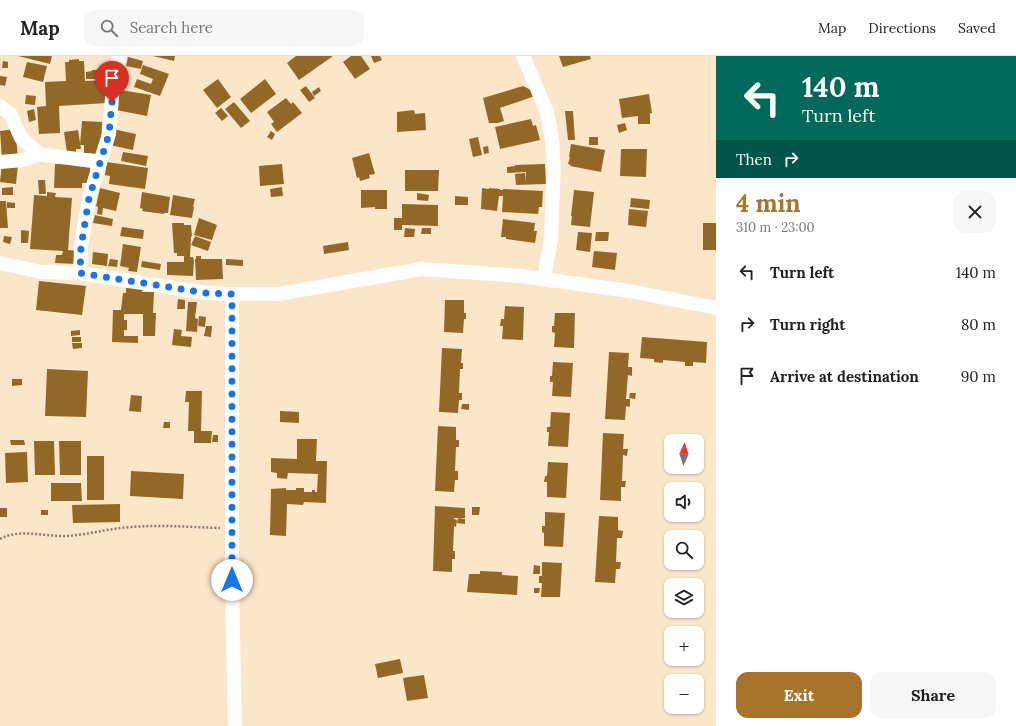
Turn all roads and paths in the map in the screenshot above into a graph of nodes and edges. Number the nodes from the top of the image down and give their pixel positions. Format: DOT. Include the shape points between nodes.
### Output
graph roads {
  1 [pos="119,56"];
  2 [pos="523,56"];
  3 [pos="0,106"];
  4 [pos="39,154"];
  5 [pos="0,162"];
  6 [pos="100,162"];
  7 [pos="0,263"];
  8 [pos="80,273"];
  9 [pos="544,279"];
  10 [pos="232,294"];
  11 [pos="716,308"];
  12 [pos="232,528"];
  13 [pos="0,539"];
  14 [pos="235,726"];
  1 -- 6 [label="street" via="113,86 109,134"];
  2 -- 9 [label="street" via="547,112 552,141 554,168 551,238"];
  3 -- 4 [label="street" via="11,115 21,138"];
  4 -- 5 [label="street" via="23,160"];
  4 -- 6 [label="street"];
  6 -- 8 [label="street" via="89,198 81,247"];
  7 -- 8 [label="street" via="41,272"];
  8 -- 10 [label="street" via="206,293"];
  9 -- 10 [label="street" via="422,269 278,294"];
  9 -- 11 [label="street" via="629,291"];
  10 -- 12 [label="street"];
  12 -- 13 [label="path" via="159,526 121,528 65,536 7,536"];
  12 -- 14 [label="street"];
}
